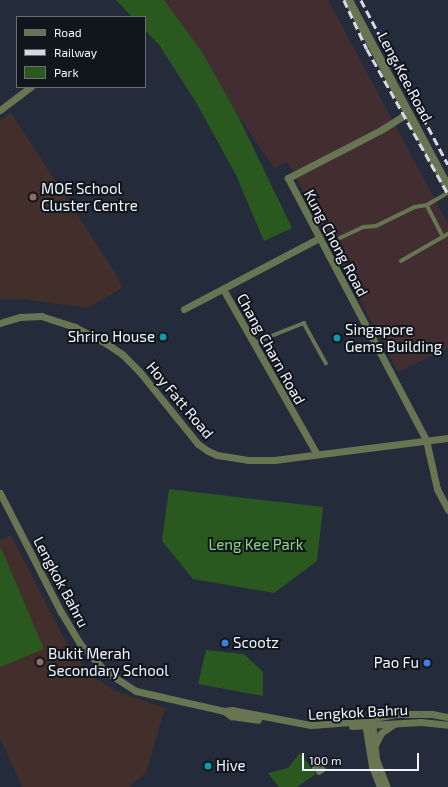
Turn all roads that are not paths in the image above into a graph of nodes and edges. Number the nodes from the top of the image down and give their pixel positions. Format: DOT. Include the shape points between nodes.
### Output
graph roads {
  1 [pos="348,0"];
  2 [pos="30,88"];
  3 [pos="0,110"];
  4 [pos="408,113"];
  5 [pos="448,188"];
  6 [pos="448,193"];
  7 [pos="427,205"];
  8 [pos="448,234"];
  9 [pos="444,237"];
  10 [pos="319,238"];
  11 [pos="340,238"];
  12 [pos="401,261"];
  13 [pos="223,289"];
  14 [pos="184,309"];
  15 [pos="0,323"];
  16 [pos="253,344"];
  17 [pos="326,364"];
  18 [pos="448,438"];
  19 [pos="426,440"];
  20 [pos="316,454"];
  21 [pos="0,493"];
  22 [pos="448,510"];
  23 [pos="448,717"];
  24 [pos="397,722"];
  25 [pos="368,723"];
  26 [pos="448,725"];
  27 [pos="375,747"];
  28 [pos="380,787"];
  29 [pos="387,787"];
  1 -- 4 [label="street, Leng Kee Road"];
  2 -- 3 [label="street"];
  4 -- 5 [label="street, Leng Kee Road"];
  4 -- 10 [label="street, Kung Chong Road" via="381,130 288,178"];
  6 -- 7 [label="lane"];
  7 -- 9 [label="lane"];
  7 -- 11 [label="lane" via="415,207 376,226 364,227"];
  8 -- 9 [label="lane"];
  9 -- 12 [label="lane"];
  10 -- 13 [label="street, Chang Charn Road"];
  10 -- 19 [label="street, Kung Chong Road"];
  13 -- 14 [label="street"];
  13 -- 16 [label="street, Chang Charn Road"];
  15 -- 20 [label="street, Hoy Fatt Road" via="20,317 41,316 75,327 107,344 129,361 187,433 208,452 248,460 274,460"];
  16 -- 17 [label="lane" via="304,323"];
  16 -- 20 [label="street, Chang Charn Road"];
  18 -- 19 [label="street, Hoy Fatt Road"];
  19 -- 20 [label="street, Hoy Fatt Road"];
  19 -- 22 [label="street" via="437,489"];
  21 -- 25 [label="street, Lengkok Bahru" via="80,644 105,670 136,691 224,711 231,716 311,729"];
  23 -- 25 [label="street, Lengkok Bahru" via="432,714 396,714"];
  24 -- 25 [label="street, Lengkok Bahru"];
  24 -- 26 [label="street, Lengkok Bahru"];
  24 -- 27 [label="street" via="381,733"];
  25 -- 27 [label="street"];
  25 -- 28 [label="street" via="372,766"];
  27 -- 29 [label="street" via="376,759"];
}
